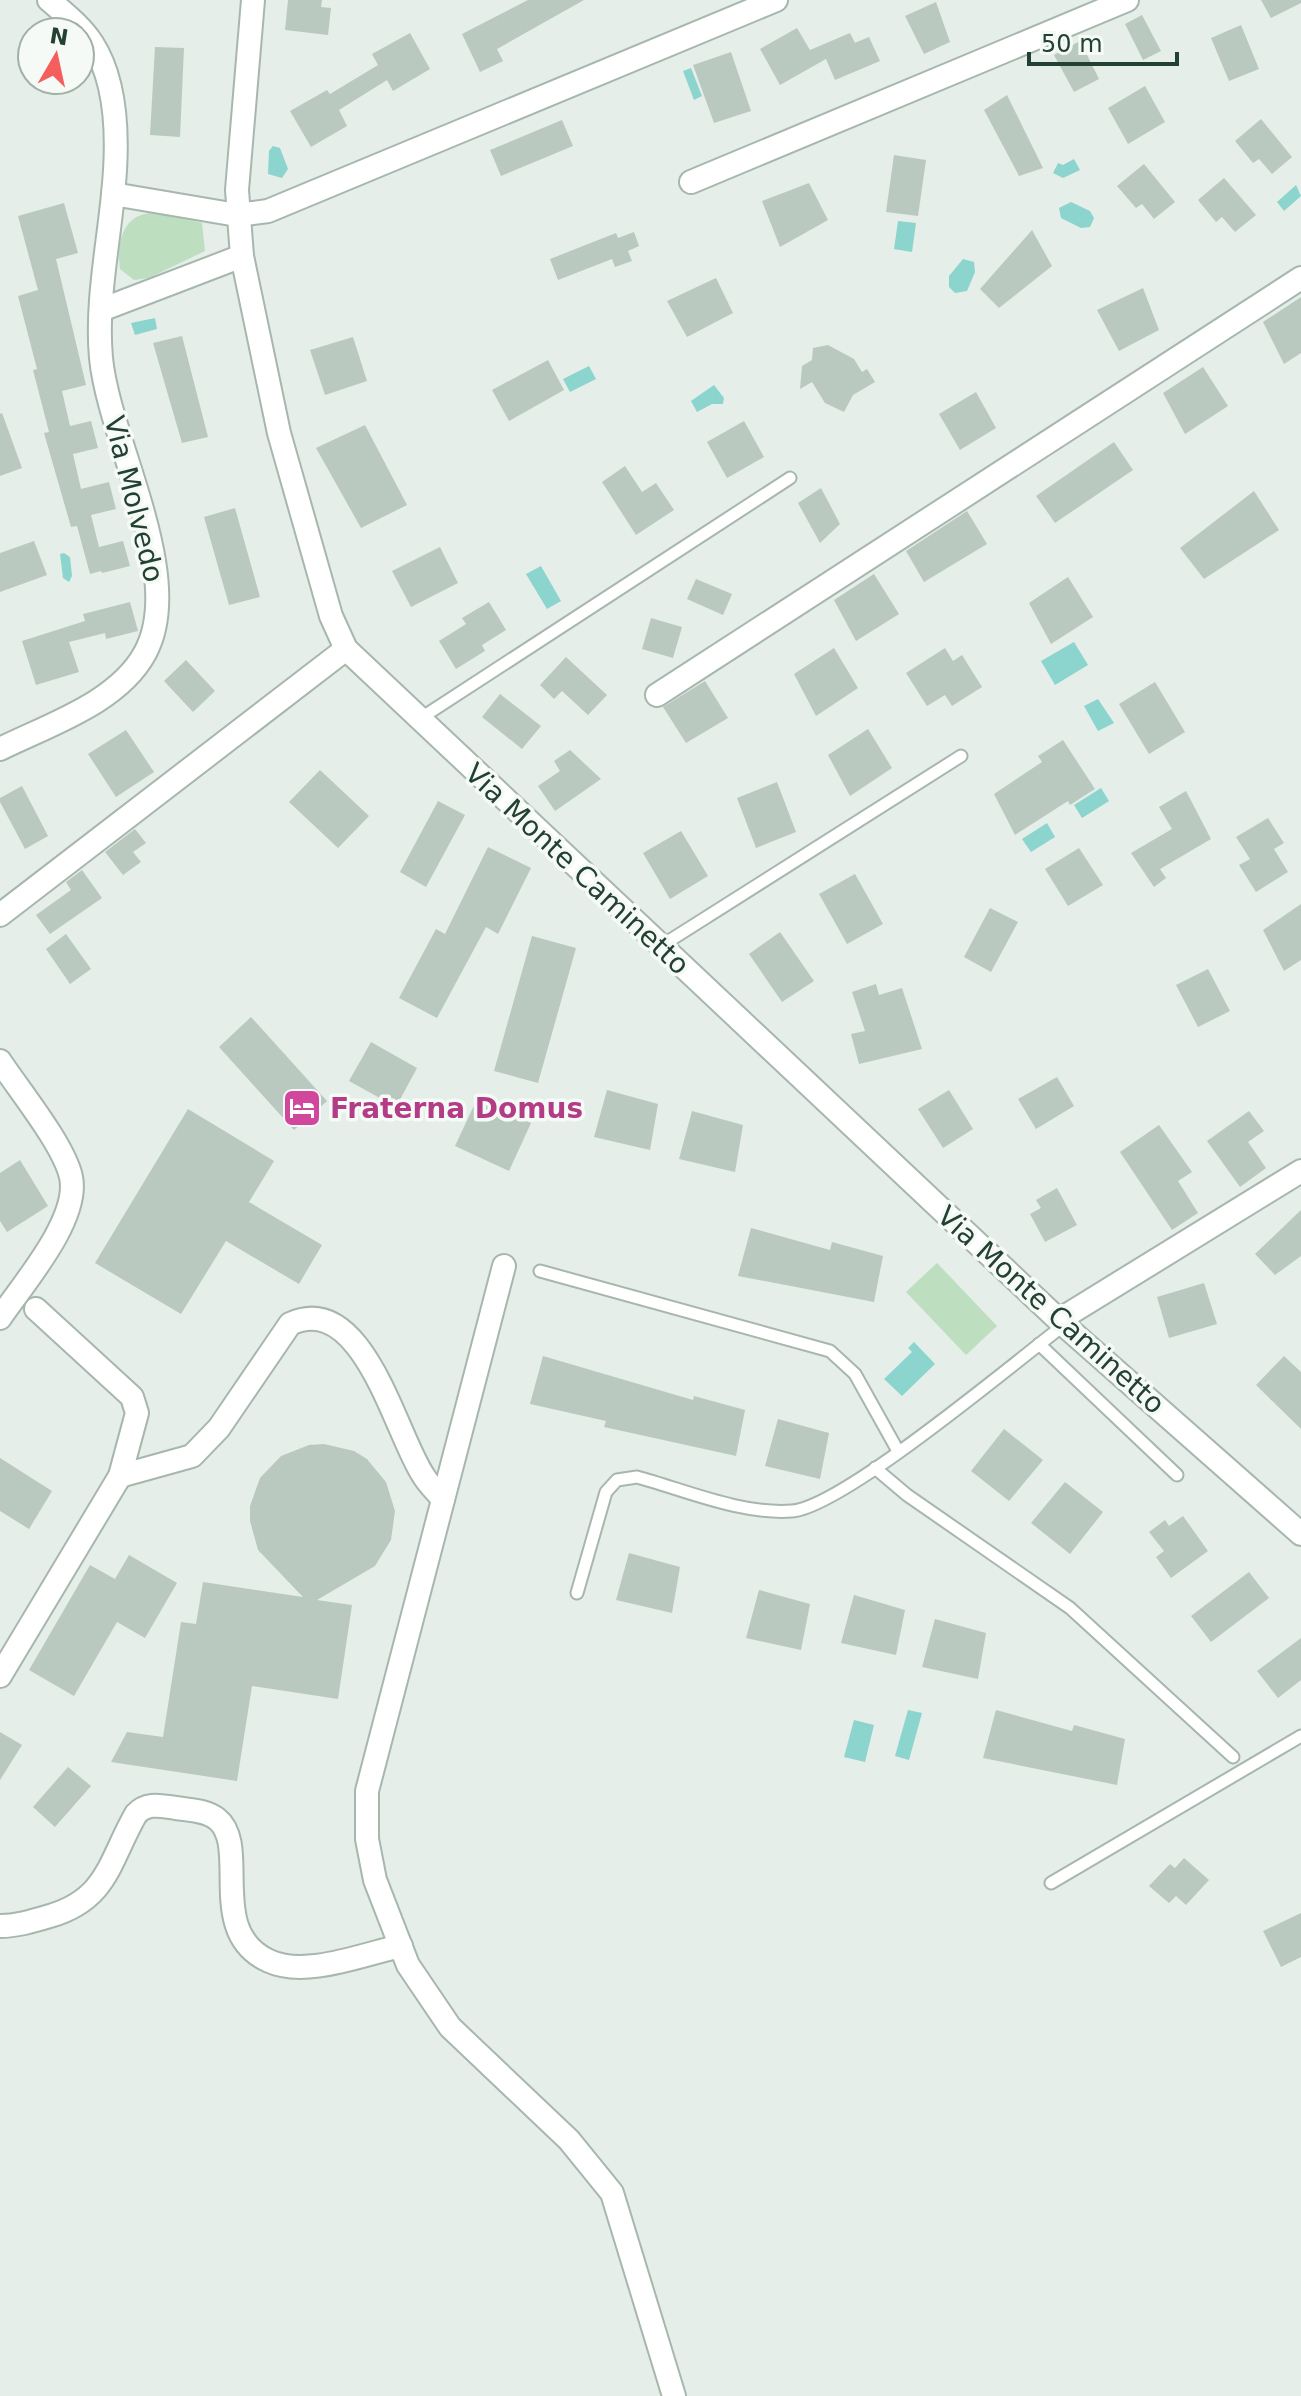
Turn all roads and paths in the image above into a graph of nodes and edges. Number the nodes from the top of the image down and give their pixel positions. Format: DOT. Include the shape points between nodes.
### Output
graph roads {
  1 [pos="49,0"];
  2 [pos="253,0"];
  3 [pos="776,0"];
  4 [pos="1127,0"];
  5 [pos="691,182"];
  6 [pos="113,194"];
  7 [pos="237,215"];
  8 [pos="242,256"];
  9 [pos="1301,278"];
  10 [pos="101,310"];
  11 [pos="790,478"];
  12 [pos="346,649"];
  13 [pos="657,695"];
  14 [pos="417,720"];
  15 [pos="0,749"];
  16 [pos="961,756"];
  17 [pos="0,915"];
  18 [pos="660,947"];
  19 [pos="0,1061"];
  20 [pos="1301,1171"];
  21 [pos="504,1266"];
  22 [pos="540,1271"];
  23 [pos="36,1309"];
  24 [pos="0,1318"];
  25 [pos="1061,1323"];
  26 [pos="1039,1344"];
  27 [pos="898,1451"];
  28 [pos="875,1468"];
  29 [pos="1177,1475"];
  30 [pos="120,1476"];
  31 [pos="443,1499"];
  32 [pos="1301,1534"];
  33 [pos="577,1593"];
  34 [pos="0,1676"];
  35 [pos="1301,1736"];
  36 [pos="1233,1757"];
  37 [pos="1051,1883"];
  38 [pos="0,1926"];
  39 [pos="401,1946"];
  40 [pos="674,2396"];
  1 -- 6 [label="street, Via Molvedo" via="87,36 107,76 115,146"];
  2 -- 7 [label="street, Via Monte Caminetto"];
  3 -- 7 [label="street" via="268,211"];
  4 -- 5 [label="street"];
  6 -- 7 [label="street"];
  6 -- 10 [label="street, Via Molvedo"];
  7 -- 8 [label="street, Via Monte Caminetto"];
  8 -- 10 [label="street"];
  8 -- 12 [label="street, Via Monte Caminetto" via="279,433 331,616"];
  9 -- 13 [label="street"];
  10 -- 15 [label="street, Via Molvedo" via="103,371 153,560 157,621 145,655 119,684"];
  11 -- 14 [label="lane"];
  12 -- 14 [label="street, Via Monte Caminetto"];
  12 -- 17 [label="street"];
  14 -- 18 [label="street, Via Monte Caminetto"];
  16 -- 18 [label="lane"];
  18 -- 25 [label="street, Via Monte Caminetto"];
  19 -- 24 [label="street" via="61,1154 72,1181 62,1223"];
  20 -- 25 [label="street"];
  21 -- 31 [label="street"];
  22 -- 27 [label="lane" via="830,1351 855,1374"];
  23 -- 30 [label="street" via="132,1397 137,1413"];
  25 -- 26 [label="lane"];
  25 -- 32 [label="street, Via Monte Caminetto"];
  26 -- 27 [label="lane"];
  26 -- 29 [label="lane"];
  27 -- 28 [label="lane"];
  28 -- 33 [label="lane" via="810,1507 788,1511 743,1506 637,1477 617,1480 606,1492"];
  28 -- 36 [label="lane" via="1070,1608"];
  30 -- 31 [label="street" via="192,1456 219,1428 290,1324 305,1317 335,1325 365,1353 422,1475"];
  30 -- 34 [label="street"];
  31 -- 39 [label="street" via="367,1791 367,1839 375,1880"];
  35 -- 37 [label="lane"];
  38 -- 39 [label="street" via="51,1916 87,1900 107,1875 136,1814 155,1805 208,1814 225,1828 237,1927 267,1961 314,1965"];
  39 -- 40 [label="street" via="450,2027 593,2166 620,2211"];
}
